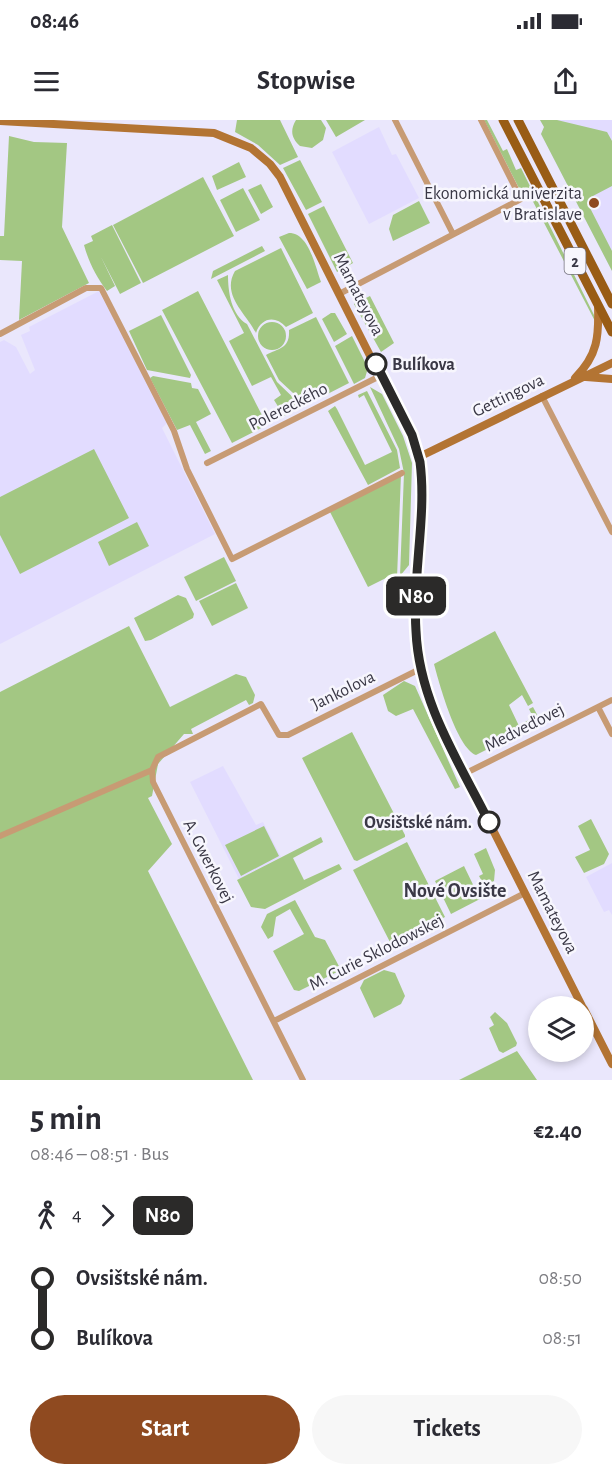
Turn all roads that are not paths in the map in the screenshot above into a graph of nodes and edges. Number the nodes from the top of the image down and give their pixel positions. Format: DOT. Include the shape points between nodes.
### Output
graph roads {
  1 [pos="395,120"];
  2 [pos="481,120"];
  3 [pos="503,120"];
  4 [pos="519,120"];
  5 [pos="0,122"];
  6 [pos="114,123"];
  7 [pos="453,234"];
  8 [pos="341,293"];
  9 [pos="612,304"];
  10 [pos="598,305"];
  11 [pos="612,332"];
  12 [pos="0,334"];
  13 [pos="612,363"];
  14 [pos="382,375"];
  15 [pos="582,377"];
  16 [pos="612,379"];
  17 [pos="570,382"];
  18 [pos="542,396"];
  19 [pos="419,456"];
  20 [pos="207,463"];
  21 [pos="402,472"];
  22 [pos="612,532"];
  23 [pos="420,669"];
  24 [pos="612,700"];
  25 [pos="598,707"];
  26 [pos="612,734"];
  27 [pos="152,770"];
  28 [pos="464,774"];
  29 [pos="485,813"];
  30 [pos="494,832"];
  31 [pos="0,837"];
  32 [pos="525,893"];
  33 [pos="577,996"];
  34 [pos="273,1021"];
  35 [pos="594,1029"];
  36 [pos="612,1064"];
  37 [pos="303,1080"];
  1 -- 7 [label="street"];
  2 -- 7 [label="street" via="521,199"];
  3 -- 10 [label="main road, 2"];
  4 -- 9 [label="main road, 2"];
  5 -- 6 [label="street, Mamateyova"];
  6 -- 8 [label="street, Mamateyova" via="209,132 234,139 255,151 280,177"];
  7 -- 8 [label="street"];
  8 -- 14 [label="street, Mamateyova"];
  10 -- 11 [label="main road, 2"];
  10 -- 17 [label="street" via="596,350"];
  12 -- 21 [label="street" via="86,288 101,288 174,431 187,469 232,559"];
  13 -- 15 [label="street, Gettingova"];
  14 -- 19 [label="street, Mamateyova"];
  14 -- 20 [label="street, Polereckého"];
  15 -- 16 [label="street"];
  15 -- 17 [label="street, Gettingova"];
  17 -- 18 [label="street, Gettingova"];
  18 -- 19 [label="street, Gettingova"];
  18 -- 22 [label="street"];
  19 -- 23 [label="street, Mamateyova" via="415,622"];
  23 -- 27 [label="street, Jankolova" via="288,735 279,735 261,704 158,757"];
  23 -- 28 [label="street, Mamateyova" via="431,707"];
  24 -- 25 [label="street, Medveďovej"];
  25 -- 26 [label="street"];
  25 -- 28 [label="street, Medveďovej"];
  27 -- 31 [label="street"];
  27 -- 34 [label="street, A. Gwerkovej" via="153,782"];
  28 -- 29 [label="street, Mamateyova"];
  30 -- 32 [label="street, Mamateyova"];
  32 -- 33 [label="street, Mamateyova"];
  32 -- 34 [label="street, M. Curie Sklodowskej"];
  34 -- 37 [label="street, A. Gwerkovej"];
  35 -- 36 [label="street, Mamateyova"];
}
